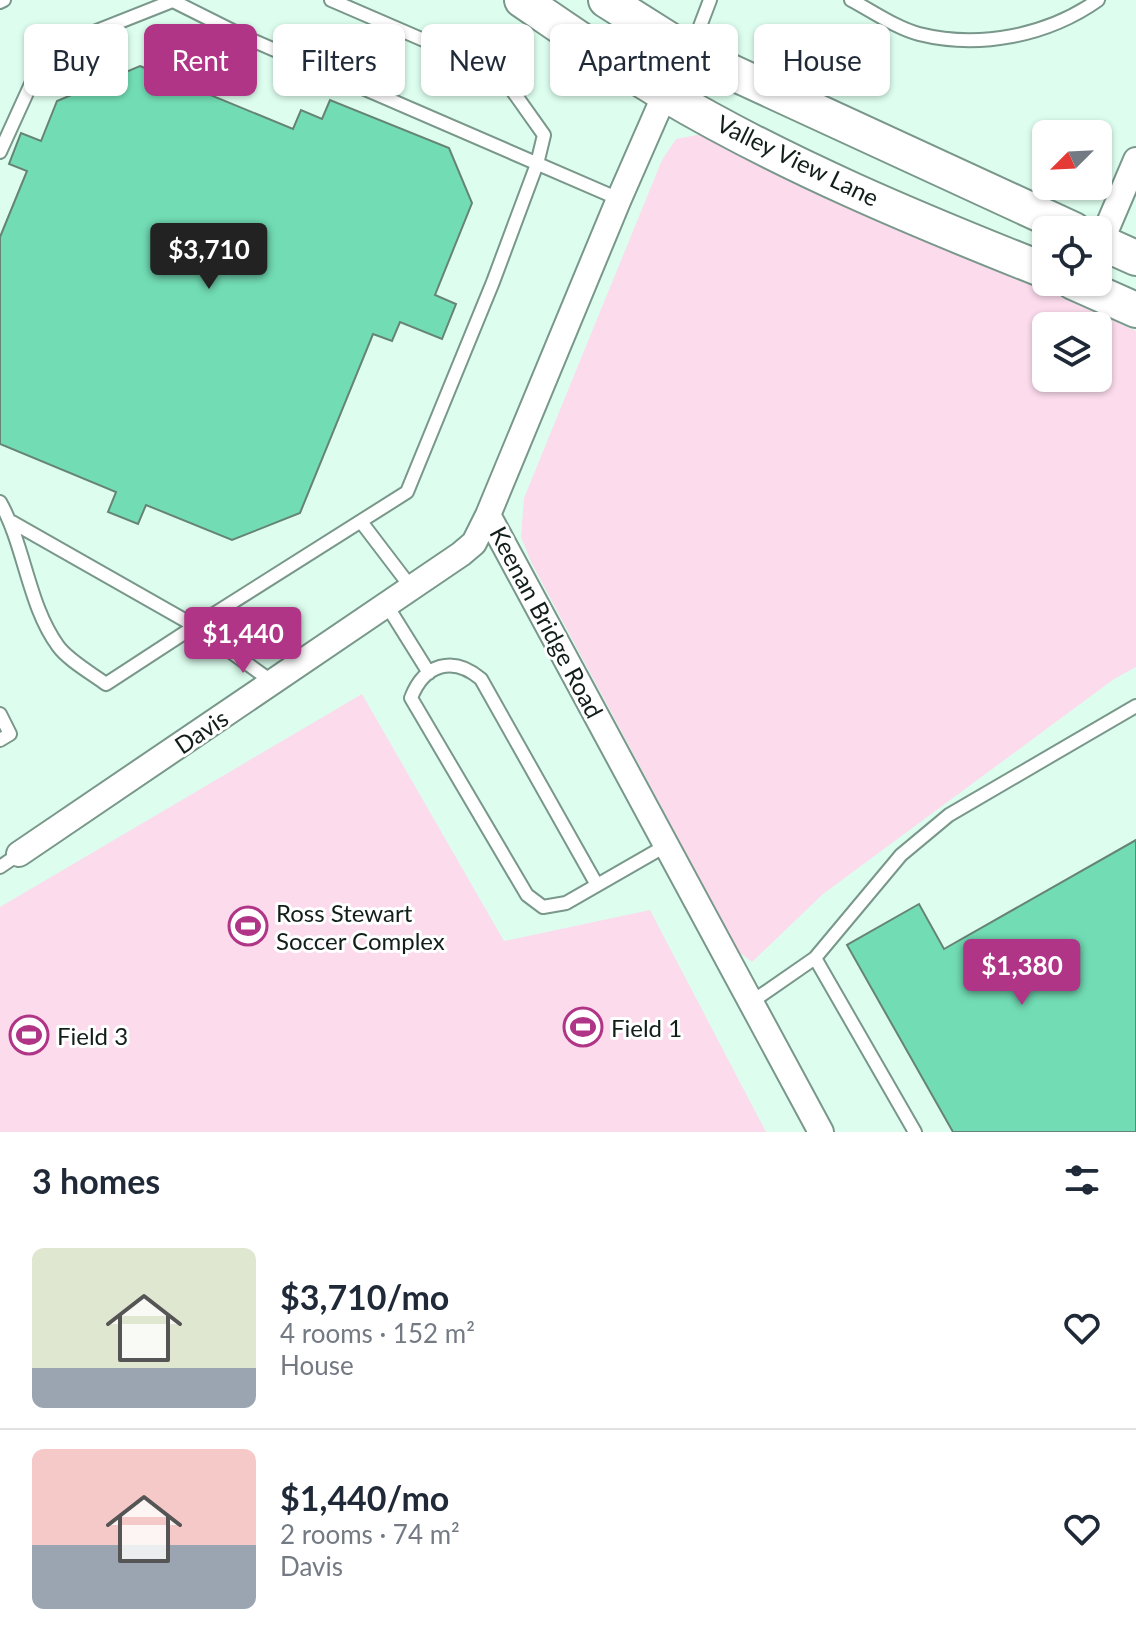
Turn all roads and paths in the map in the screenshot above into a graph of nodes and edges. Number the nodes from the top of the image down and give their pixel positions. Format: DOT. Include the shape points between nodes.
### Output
graph roads {
  1 [pos="173,0"];
  2 [pos="331,0"];
  3 [pos="522,0"];
  4 [pos="606,0"];
  5 [pos="710,0"];
  6 [pos="851,0"];
  7 [pos="1098,0"];
  8 [pos="559,24"];
  9 [pos="644,24"];
  10 [pos="701,24"];
  11 [pos="738,75"];
  12 [pos="664,96"];
  13 [pos="669,96"];
  14 [pos="0,152"];
  15 [pos="1136,160"];
  16 [pos="537,164"];
  17 [pos="619,199"];
  18 [pos="1039,216"];
  19 [pos="1106,216"];
  20 [pos="1112,249"];
  21 [pos="1136,258"];
  22 [pos="1032,265"];
  23 [pos="1106,296"];
  24 [pos="1136,310"];
  25 [pos="0,502"];
  26 [pos="488,515"];
  27 [pos="12,522"];
  28 [pos="362,523"];
  29 [pos="410,586"];
  30 [pos="385,604"];
  31 [pos="195,626"];
  32 [pos="429,673"];
  33 [pos="274,683"];
  34 [pos="1136,706"];
  35 [pos="0,714"];
  36 [pos="0,740"];
  37 [pos="667,845"];
  38 [pos="10,860"];
  39 [pos="597,885"];
  40 [pos="815,958"];
  41 [pos="750,1003"];
  42 [pos="821,1132"];
  43 [pos="915,1132"];
  1 -- 14 [label="lane" via="46,51"];
  1 -- 16 [label="lane" via="247,38"];
  2 -- 16 [label="lane" via="500,73 544,135"];
  3 -- 8 [label="main road, Valley View Lane"];
  4 -- 9 [label="main road, Valley View Lane"];
  5 -- 10 [label="lane"];
  6 -- 7 [label="lane" via="916,33 968,42 1028,33"];
  11 -- 18 [label="main road, Valley View Lane"];
  12 -- 17 [label="street, Keenan Bridge Road"];
  13 -- 22 [label="main road, Valley View Lane" via="785,156"];
  15 -- 19 [label="street"];
  16 -- 17 [label="lane"];
  16 -- 28 [label="lane" via="407,492"];
  17 -- 26 [label="street, Keenan Bridge Road"];
  20 -- 21 [label="main road, Valley View Lane"];
  23 -- 24 [label="main road"];
  25 -- 27 [label="lane"];
  26 -- 29 [label="street, Davis" via="474,543"];
  26 -- 37 [label="street, Keenan Bridge Road"];
  27 -- 31 [label="lane"];
  27 -- 31 [label="lane" via="29,582 58,646 106,684"];
  28 -- 29 [label="lane"];
  28 -- 31 [label="lane"];
  29 -- 30 [label="street, Davis"];
  30 -- 32 [label="lane"];
  30 -- 33 [label="street, Davis"];
  31 -- 33 [label="lane"];
  32 -- 39 [label="lane" via="439,667 468,668 481,679"];
  32 -- 39 [label="lane" via="418,678 411,698 527,895 543,907 566,903"];
  33 -- 38 [label="street, Davis"];
  34 -- 40 [label="lane" via="949,815 901,855"];
  35 -- 36 [label="lane" via="10,734"];
  37 -- 39 [label="lane"];
  37 -- 41 [label="street, Keenan Bridge Road"];
  40 -- 41 [label="lane"];
  40 -- 43 [label="lane"];
  41 -- 42 [label="street, Keenan Bridge Road"];
}
